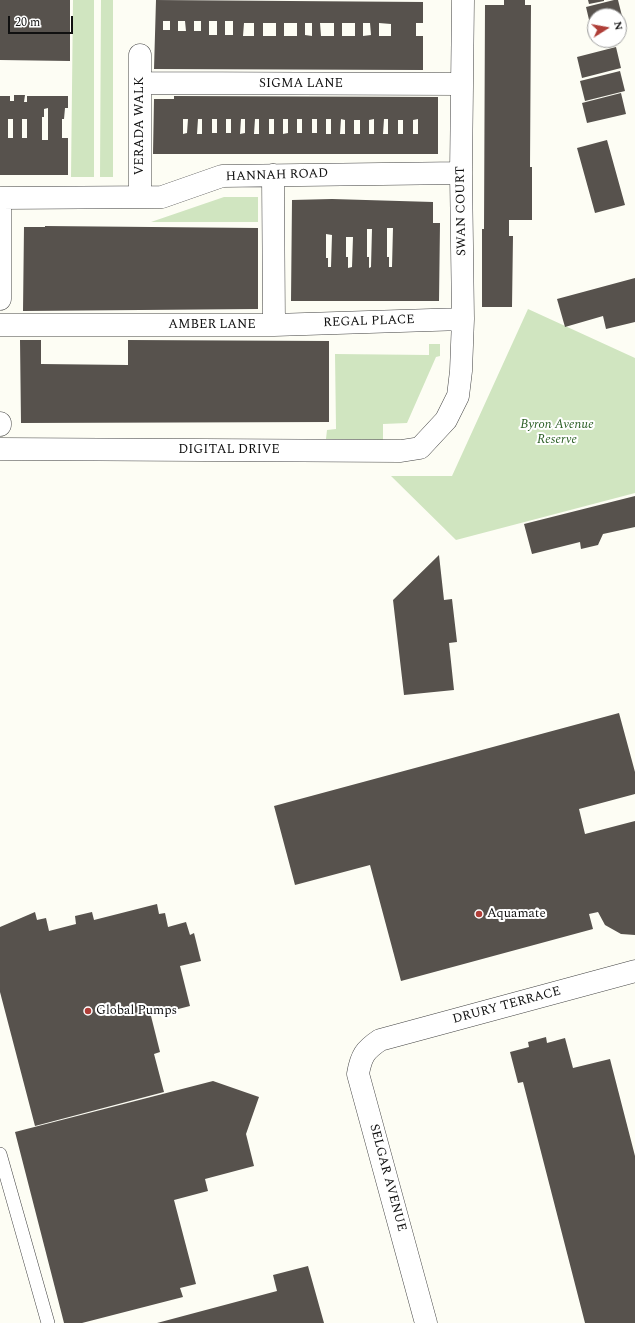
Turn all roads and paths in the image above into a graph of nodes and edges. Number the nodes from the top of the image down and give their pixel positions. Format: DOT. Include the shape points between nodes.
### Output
graph roads {
  1 [pos="463,0"];
  2 [pos="140,55"];
  3 [pos="140,83"];
  4 [pos="461,84"];
  5 [pos="461,173"];
  6 [pos="273,175"];
  7 [pos="140,197"];
  8 [pos="0,198"];
  9 [pos="0,299"];
  10 [pos="463,319"];
  11 [pos="0,325"];
  12 [pos="274,325"];
  13 [pos="446,420"];
  14 [pos="0,450"];
  15 [pos="635,971"];
  16 [pos="380,1040"];
  17 [pos="0,1154"];
  18 [pos="48,1323"];
  19 [pos="426,1323"];
  1 -- 4 [label="street, SWAN COURT"];
  2 -- 3 [label="street, VERADA WALK"];
  3 -- 4 [label="street, SIGMA LANE"];
  3 -- 7 [label="street, VERADA WALK"];
  4 -- 5 [label="street, SWAN COURT"];
  5 -- 6 [label="street, HANNAH ROAD"];
  5 -- 10 [label="street, SWAN COURT"];
  6 -- 7 [label="street, HANNAH ROAD" via="222,176 162,197"];
  6 -- 12 [label="street, AMBER LANE"];
  7 -- 8 [label="street, HANNAH ROAD"];
  8 -- 9 [label="street"];
  10 -- 12 [label="street, REGAL PLACE"];
  10 -- 13 [label="street, SWAN COURT" via="458,396"];
  11 -- 12 [label="street, AMBER LANE"];
  13 -- 14 [label="street, DIGITAL DRIVE" via="420,448 401,451"];
  15 -- 16 [label="street, DRURY TERRACE"];
  16 -- 19 [label="street, SELGAR AVENUE" via="368,1048 360,1059 358,1074"];
  17 -- 18 [label="lane"];
}
